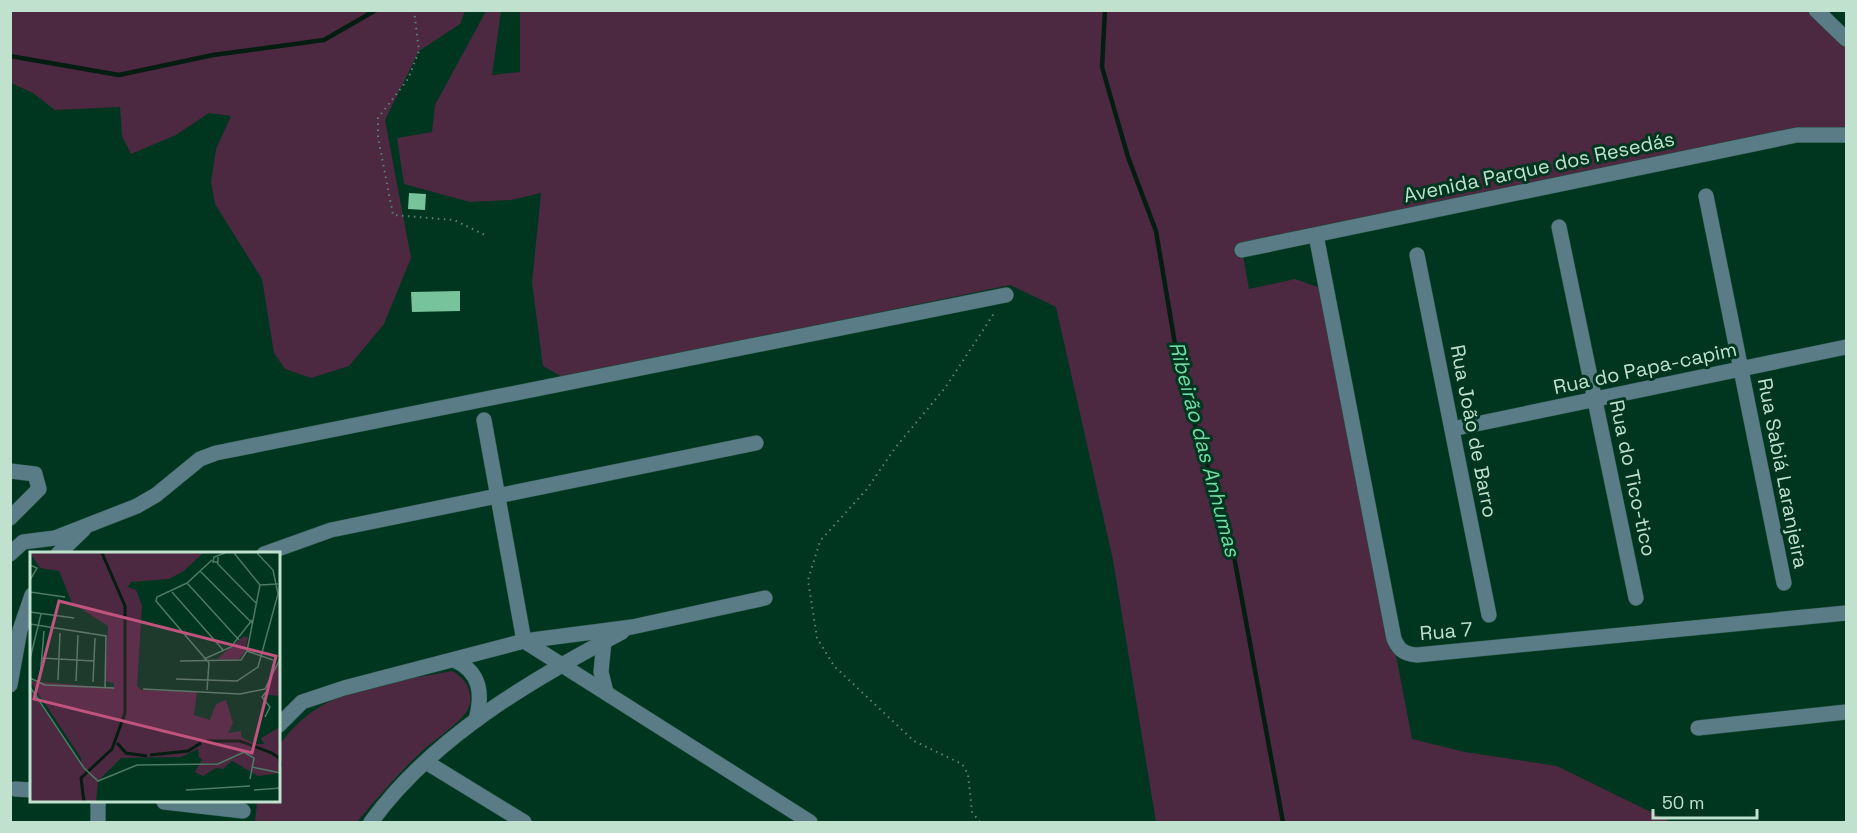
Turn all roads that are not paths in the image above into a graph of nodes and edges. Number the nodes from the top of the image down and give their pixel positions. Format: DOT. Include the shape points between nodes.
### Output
graph roads {
  1 [pos="1816,10"];
  2 [pos="1846,39"];
  3 [pos="1846,135"];
  4 [pos="1706,196"];
  5 [pos="1559,226"];
  6 [pos="1316,235"];
  7 [pos="1242,250"];
  8 [pos="1418,255"];
  9 [pos="1006,295"];
  10 [pos="1846,347"];
  11 [pos="1741,369"];
  12 [pos="1595,400"];
  13 [pos="484,420"];
  14 [pos="1452,429"];
  15 [pos="756,443"];
  16 [pos="10,471"];
  17 [pos="498,498"];
  18 [pos="10,518"];
  19 [pos="90,522"];
  20 [pos="23,542"];
  21 [pos="60,552"];
  22 [pos="270,552"];
  23 [pos="10,554"];
  24 [pos="1784,583"];
  25 [pos="765,598"];
  26 [pos="1636,598"];
  27 [pos="30,601"];
  28 [pos="1846,613"];
  29 [pos="1490,615"];
  30 [pos="632,627"];
  31 [pos="524,641"];
  32 [pos="604,641"];
  33 [pos="454,660"];
  34 [pos="561,664"];
  35 [pos="10,685"];
  36 [pos="606,692"];
  37 [pos="1846,712"];
  38 [pos="476,720"];
  39 [pos="280,725"];
  40 [pos="1698,728"];
  41 [pos="426,762"];
  42 [pos="15,789"];
  43 [pos="30,790"];
  44 [pos="98,803"];
  45 [pos="179,803"];
  46 [pos="244,812"];
  47 [pos="98,822"];
  48 [pos="371,822"];
  49 [pos="524,822"];
  50 [pos="810,822"];
  1 -- 2 [label="street"];
  3 -- 6 [label="street, Avenida Parque dos Resedás" via="1797,135"];
  4 -- 11 [label="street, Rua Sabiá Laranjeira"];
  5 -- 12 [label="street, Rua do Tico-tico"];
  6 -- 7 [label="street, Avenida Parque dos Resedás"];
  6 -- 28 [label="street, Rua 7" via="1394,639 1406,654"];
  8 -- 14 [label="street, Rua João de Barro"];
  9 -- 19 [label="street" via="216,453 200,459 137,506"];
  10 -- 11 [label="street, Rua do Papa-capim"];
  11 -- 12 [label="street, Rua do Papa-capim"];
  11 -- 24 [label="street, Rua Sabiá Laranjeira"];
  12 -- 14 [label="street, Rua do Papa-capim"];
  12 -- 26 [label="street, Rua do Tico-tico"];
  13 -- 17 [label="street"];
  14 -- 29 [label="street, Rua João de Barro"];
  15 -- 17 [label="street"];
  16 -- 18 [label="street" via="35,474 39,489"];
  17 -- 22 [label="street" via="331,530"];
  17 -- 31 [label="street"];
  18 -- 20 [label="street"];
  19 -- 20 [label="street" via="55,538"];
  19 -- 21 [label="street"];
  20 -- 23 [label="street"];
  25 -- 30 [label="street"];
  27 -- 35 [label="street"];
  30 -- 31 [label="street"];
  30 -- 32 [label="street"];
  31 -- 33 [label="street"];
  31 -- 34 [label="street"];
  32 -- 34 [label="street"];
  32 -- 36 [label="street" via="601,672"];
  33 -- 38 [label="street" via="468,668 478,683 481,700"];
  33 -- 39 [label="street" via="303,702"];
  34 -- 36 [label="street"];
  34 -- 38 [label="street"];
  36 -- 50 [label="street"];
  37 -- 40 [label="street"];
  38 -- 41 [label="street"];
  41 -- 48 [label="street"];
  41 -- 49 [label="street"];
  42 -- 43 [label="street"];
  44 -- 47 [label="street"];
  45 -- 46 [label="street"];
}
